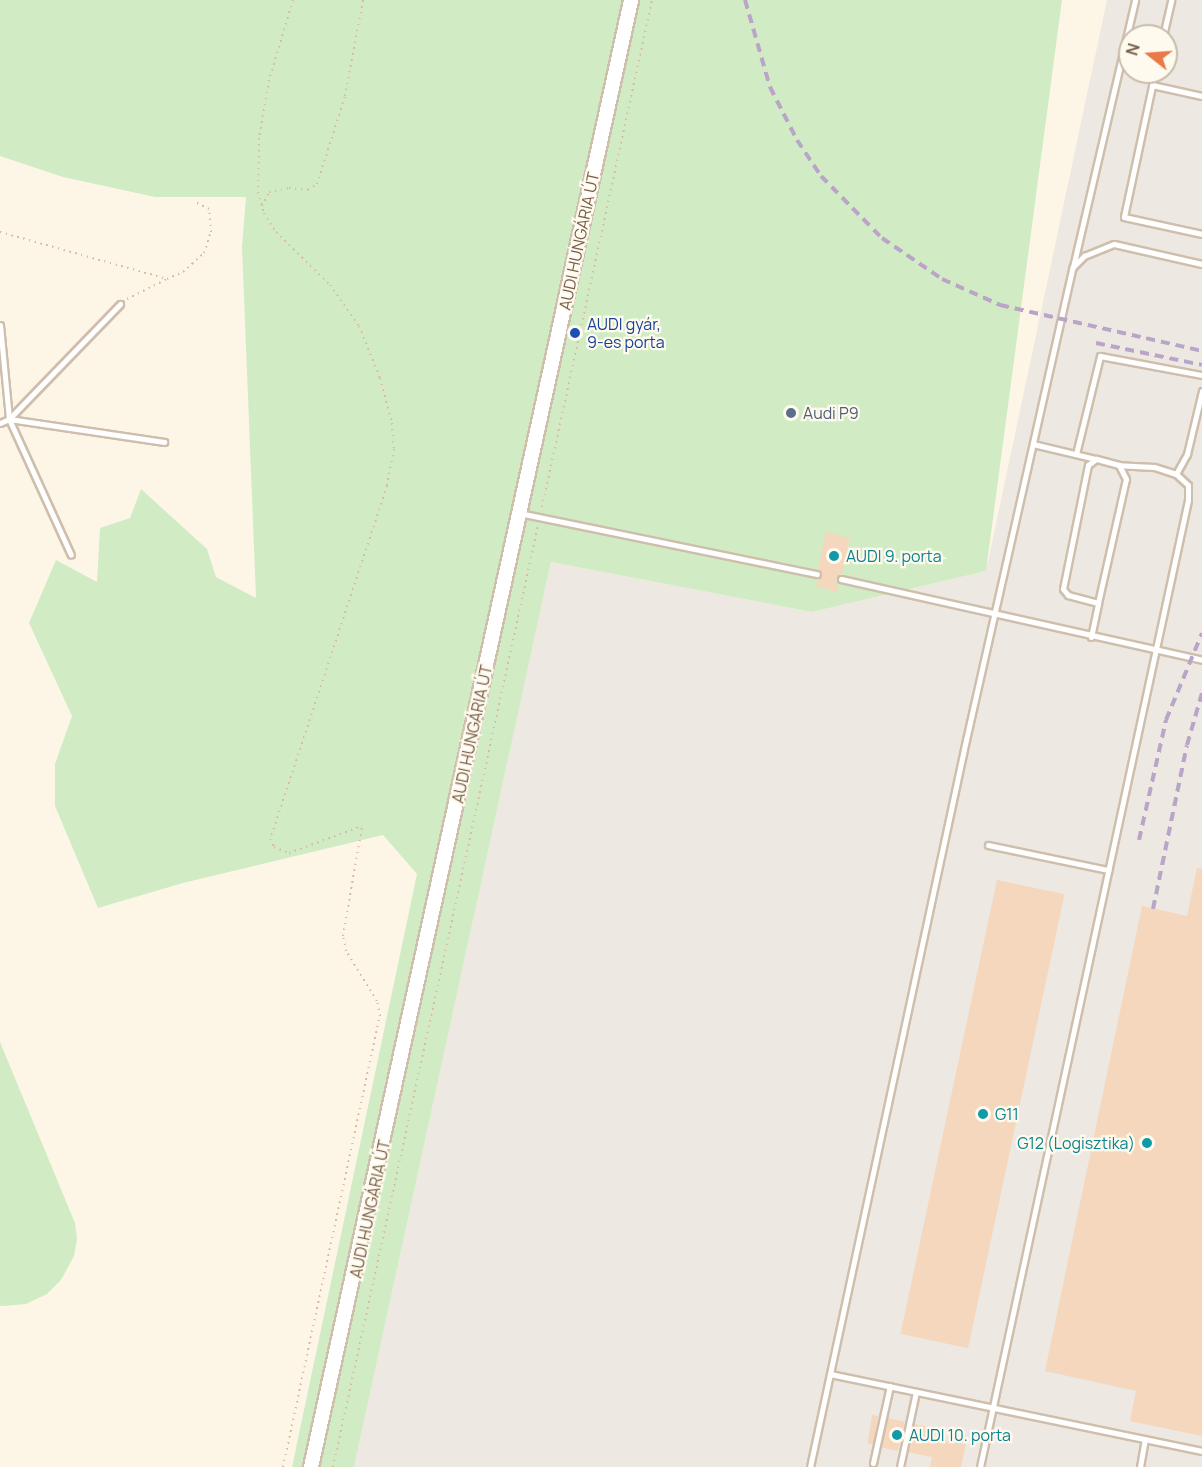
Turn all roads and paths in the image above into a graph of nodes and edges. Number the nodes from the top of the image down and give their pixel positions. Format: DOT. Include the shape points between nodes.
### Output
graph roads {
  1 [pos="293,0"];
  2 [pos="363,0"];
  3 [pos="631,0"];
  4 [pos="652,0"];
  5 [pos="1135,0"];
  6 [pos="1170,0"];
  7 [pos="1165,24"];
  8 [pos="1152,85"];
  9 [pos="1202,96"];
  10 [pos="195,202"];
  11 [pos="262,206"];
  12 [pos="0,232"];
  13 [pos="1202,234"];
  14 [pos="1202,264"];
  15 [pos="1073,267"];
  16 [pos="167,279"];
  17 [pos="120,304"];
  18 [pos="0,325"];
  19 [pos="1202,375"];
  20 [pos="1202,391"];
  21 [pos="9,419"];
  22 [pos="0,423"];
  23 [pos="164,442"];
  24 [pos="1033,444"];
  25 [pos="1076,454"];
  26 [pos="1095,459"];
  27 [pos="1119,465"];
  28 [pos="1176,474"];
  29 [pos="517,512"];
  30 [pos="540,517"];
  31 [pos="71,555"];
  32 [pos="817,574"];
  33 [pos="841,579"];
  34 [pos="1098,603"];
  35 [pos="994,614"];
  36 [pos="1091,637"];
  37 [pos="1153,651"];
  38 [pos="1202,660"];
  39 [pos="988,845"];
  40 [pos="1108,870"];
  41 [pos="830,1374"];
  42 [pos="890,1386"];
  43 [pos="916,1392"];
  44 [pos="993,1407"];
  45 [pos="1145,1439"];
  46 [pos="1202,1451"];
  47 [pos="873,1463"];
  48 [pos="283,1467"];
  49 [pos="311,1467"];
  50 [pos="333,1467"];
  51 [pos="810,1467"];
  52 [pos="900,1467"];
  53 [pos="980,1467"];
  54 [pos="1140,1467"];
  1 -- 11 [label="path" via="274,57 259,138 258,192"];
  2 -- 11 [label="path" via="345,96 317,184 308,190 269,192"];
  3 -- 29 [label="street, AUDI HUNGÁRIA ÚT"];
  4 -- 30 [label="path"];
  5 -- 15 [label="lane"];
  6 -- 7 [label="lane"];
  8 -- 9 [label="lane"];
  8 -- 13 [label="lane" via="1124,217"];
  10 -- 16 [label="path" via="209,209 211,232 204,253 183,272"];
  11 -- 48 [label="path" via="276,232 330,285 359,326 381,378 394,448 387,486 270,831 274,847 289,853 362,826 343,936 346,951 377,1001 380,1016"];
  12 -- 16 [label="path"];
  14 -- 15 [label="lane" via="1114,244 1084,256"];
  15 -- 24 [label="lane"];
  16 -- 17 [label="path" via="140,289"];
  17 -- 21 [label="lane"];
  18 -- 21 [label="lane"];
  19 -- 25 [label="lane" via="1100,356"];
  20 -- 28 [label="lane" via="1187,454"];
  21 -- 22 [label="lane"];
  21 -- 23 [label="lane"];
  21 -- 31 [label="lane"];
  24 -- 25 [label="lane"];
  24 -- 35 [label="lane"];
  25 -- 26 [label="lane"];
  26 -- 27 [label="lane"];
  26 -- 34 [label="lane" via="1088,465 1063,589 1068,595"];
  27 -- 28 [label="lane" via="1154,467"];
  27 -- 34 [label="lane" via="1126,479"];
  28 -- 37 [label="lane" via="1188,485 1188,500"];
  29 -- 30 [label="lane"];
  29 -- 49 [label="street, AUDI HUNGÁRIA ÚT" via="354,1282"];
  30 -- 32 [label="lane"];
  30 -- 50 [label="path"];
  33 -- 35 [label="lane"];
  34 -- 36 [label="lane"];
  35 -- 36 [label="lane"];
  35 -- 41 [label="lane"];
  36 -- 37 [label="lane"];
  37 -- 38 [label="lane"];
  37 -- 40 [label="lane"];
  39 -- 40 [label="lane"];
  40 -- 44 [label="lane"];
  41 -- 42 [label="lane"];
  41 -- 51 [label="lane"];
  42 -- 43 [label="lane"];
  42 -- 47 [label="lane"];
  43 -- 44 [label="lane"];
  43 -- 52 [label="lane"];
  44 -- 45 [label="lane"];
  44 -- 53 [label="lane"];
  45 -- 46 [label="lane"];
  45 -- 54 [label="lane"];
}
